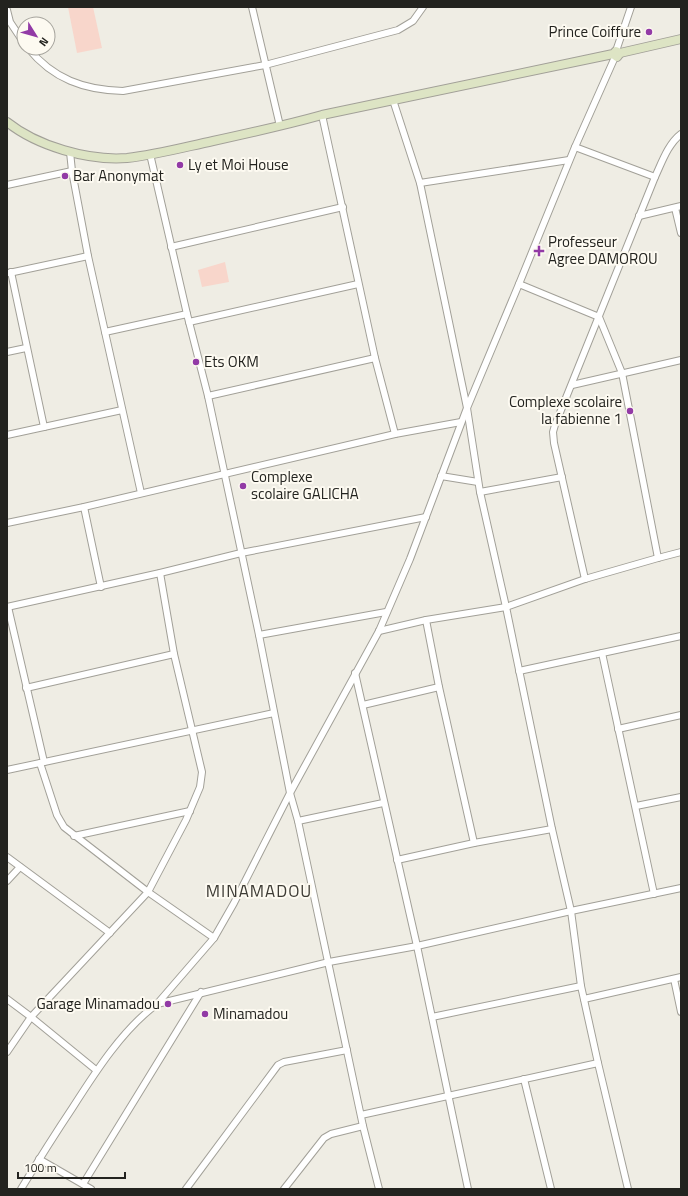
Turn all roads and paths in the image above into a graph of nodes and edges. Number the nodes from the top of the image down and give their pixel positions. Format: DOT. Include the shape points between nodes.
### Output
graph roads {
  1 [pos="252,7"];
  2 [pos="423,7"];
  3 [pos="631,7"];
  4 [pos="7,10"];
  5 [pos="16,31"];
  6 [pos="681,39"];
  7 [pos="616,54"];
  8 [pos="34,56"];
  9 [pos="265,65"];
  10 [pos="393,100"];
  11 [pos="322,115"];
  12 [pos="7,122"];
  13 [pos="280,126"];
  14 [pos="681,134"];
  15 [pos="575,146"];
  16 [pos="70,152"];
  17 [pos="150,154"];
  18 [pos="569,160"];
  19 [pos="72,171"];
  20 [pos="655,177"];
  21 [pos="420,184"];
  22 [pos="7,185"];
  23 [pos="678,207"];
  24 [pos="343,208"];
  25 [pos="639,216"];
  26 [pos="681,232"];
  27 [pos="171,247"];
  28 [pos="88,256"];
  29 [pos="9,273"];
  30 [pos="358,284"];
  31 [pos="519,284"];
  32 [pos="187,314"];
  33 [pos="599,317"];
  34 [pos="189,322"];
  35 [pos="105,332"];
  36 [pos="26,348"];
  37 [pos="7,352"];
  38 [pos="375,358"];
  39 [pos="681,360"];
  40 [pos="622,373"];
  41 [pos="572,385"];
  42 [pos="208,396"];
  43 [pos="467,408"];
  44 [pos="122,410"];
  45 [pos="461,422"];
  46 [pos="44,428"];
  47 [pos="395,434"];
  48 [pos="7,435"];
  49 [pos="225,474"];
  50 [pos="441,476"];
  51 [pos="562,477"];
  52 [pos="478,482"];
  53 [pos="480,492"];
  54 [pos="141,493"];
  55 [pos="84,507"];
  56 [pos="426,518"];
  57 [pos="7,523"];
  58 [pos="681,552"];
  59 [pos="241,553"];
  60 [pos="658,558"];
  61 [pos="160,573"];
  62 [pos="585,579"];
  63 [pos="101,587"];
  64 [pos="8,607"];
  65 [pos="506,607"];
  66 [pos="386,612"];
  67 [pos="426,620"];
  68 [pos="379,631"];
  69 [pos="259,635"];
  70 [pos="681,636"];
  71 [pos="174,654"];
  72 [pos="602,654"];
  73 [pos="519,671"];
  74 [pos="355,673"];
  75 [pos="439,687"];
  76 [pos="26,688"];
  77 [pos="362,705"];
  78 [pos="274,713"];
  79 [pos="681,716"];
  80 [pos="618,729"];
  81 [pos="193,731"];
  82 [pos="42,762"];
  83 [pos="7,770"];
  84 [pos="290,793"];
  85 [pos="681,797"];
  86 [pos="383,803"];
  87 [pos="636,806"];
  88 [pos="190,811"];
  89 [pos="298,821"];
  90 [pos="552,829"];
  91 [pos="74,836"];
  92 [pos="474,844"];
  93 [pos="7,857"];
  94 [pos="397,860"];
  95 [pos="20,867"];
  96 [pos="7,881"];
  97 [pos="681,888"];
  98 [pos="148,892"];
  99 [pos="654,894"];
  100 [pos="570,911"];
  101 [pos="110,933"];
  102 [pos="214,938"];
  103 [pos="417,946"];
  104 [pos="329,962"];
  105 [pos="681,977"];
  106 [pos="674,979"];
  107 [pos="581,986"];
  108 [pos="201,992"];
  109 [pos="7,999"];
  110 [pos="584,999"];
  111 [pos="157,1004"];
  112 [pos="681,1012"];
  113 [pos="31,1017"];
  114 [pos="432,1017"];
  115 [pos="347,1050"];
  116 [pos="7,1052"];
  117 [pos="598,1063"];
  118 [pos="96,1070"];
  119 [pos="524,1079"];
  120 [pos="448,1096"];
  121 [pos="361,1115"];
  122 [pos="363,1126"];
  123 [pos="39,1159"];
  124 [pos="83,1184"];
  125 [pos="21,1189"];
  126 [pos="91,1189"];
  127 [pos="186,1189"];
  128 [pos="284,1189"];
  129 [pos="379,1189"];
  130 [pos="468,1189"];
  131 [pos="551,1189"];
  132 [pos="628,1189"];
  1 -- 9 [label="street"];
  2 -- 9 [label="street" via="413,21 398,30"];
  3 -- 7 [label="street"];
  4 -- 5 [label="street"];
  6 -- 7 [label="street"];
  7 -- 10 [label="street"];
  7 -- 15 [label="street"];
  8 -- 9 [label="street" via="62,78 88,87 123,91"];
  9 -- 13 [label="street"];
  10 -- 11 [label="street"];
  10 -- 21 [label="street"];
  11 -- 13 [label="street"];
  11 -- 24 [label="street"];
  12 -- 16 [label="street" via="49,145"];
  13 -- 17 [label="street"];
  14 -- 20 [label="street" via="667,151"];
  15 -- 18 [label="street"];
  15 -- 20 [label="street"];
  16 -- 17 [label="street" via="111,158"];
  16 -- 19 [label="street"];
  17 -- 27 [label="street"];
  18 -- 21 [label="street"];
  18 -- 31 [label="street"];
  19 -- 22 [label="street"];
  19 -- 28 [label="street"];
  20 -- 25 [label="street"];
  21 -- 43 [label="street"];
  23 -- 25 [label="street"];
  23 -- 26 [label="street"];
  24 -- 27 [label="street"];
  24 -- 30 [label="street"];
  25 -- 33 [label="street"];
  27 -- 32 [label="street"];
  28 -- 29 [label="street"];
  28 -- 35 [label="street"];
  29 -- 36 [label="street"];
  30 -- 34 [label="street"];
  30 -- 38 [label="street"];
  31 -- 33 [label="street"];
  31 -- 43 [label="street"];
  32 -- 34 [label="street"];
  32 -- 35 [label="street"];
  33 -- 40 [label="street"];
  33 -- 41 [label="street"];
  34 -- 42 [label="street"];
  35 -- 44 [label="street"];
  36 -- 37 [label="street"];
  36 -- 46 [label="street"];
  38 -- 42 [label="street"];
  38 -- 47 [label="street"];
  39 -- 40 [label="street"];
  40 -- 41 [label="street"];
  40 -- 60 [label="street"];
  41 -- 51 [label="street" via="553,432"];
  42 -- 49 [label="street"];
  43 -- 45 [label="street"];
  43 -- 52 [label="street"];
  44 -- 46 [label="street"];
  44 -- 54 [label="street"];
  45 -- 47 [label="street"];
  45 -- 50 [label="street"];
  46 -- 48 [label="street"];
  47 -- 49 [label="street"];
  49 -- 54 [label="street"];
  49 -- 59 [label="street"];
  50 -- 52 [label="street"];
  50 -- 56 [label="street"];
  51 -- 53 [label="street"];
  51 -- 62 [label="street"];
  52 -- 53 [label="street"];
  53 -- 65 [label="street"];
  54 -- 55 [label="street"];
  55 -- 57 [label="street"];
  55 -- 63 [label="street"];
  56 -- 59 [label="street"];
  56 -- 66 [label="street"];
  58 -- 60 [label="street"];
  59 -- 61 [label="street"];
  59 -- 69 [label="street"];
  60 -- 62 [label="street"];
  61 -- 63 [label="street"];
  61 -- 71 [label="street"];
  62 -- 65 [label="street"];
  63 -- 64 [label="street"];
  64 -- 76 [label="street"];
  65 -- 67 [label="street"];
  65 -- 73 [label="street"];
  66 -- 68 [label="street"];
  66 -- 69 [label="street"];
  67 -- 68 [label="street"];
  67 -- 75 [label="street"];
  68 -- 74 [label="street"];
  69 -- 78 [label="street"];
  70 -- 72 [label="street"];
  71 -- 76 [label="street"];
  71 -- 81 [label="street"];
  72 -- 73 [label="street"];
  72 -- 80 [label="street"];
  73 -- 90 [label="street"];
  74 -- 77 [label="street"];
  74 -- 84 [label="street"];
  75 -- 77 [label="street"];
  75 -- 92 [label="street"];
  76 -- 82 [label="street"];
  77 -- 86 [label="street"];
  78 -- 81 [label="street"];
  78 -- 84 [label="street"];
  79 -- 80 [label="street"];
  80 -- 87 [label="street"];
  81 -- 82 [label="street"];
  81 -- 88 [label="street" via="202,780"];
  82 -- 83 [label="street"];
  82 -- 91 [label="street" via="57,815 64,827"];
  84 -- 89 [label="street"];
  84 -- 102 [label="street"];
  85 -- 87 [label="street"];
  86 -- 89 [label="street"];
  86 -- 94 [label="street"];
  87 -- 99 [label="street"];
  88 -- 91 [label="street"];
  88 -- 98 [label="street"];
  89 -- 104 [label="street"];
  90 -- 92 [label="street"];
  90 -- 100 [label="street"];
  91 -- 98 [label="street"];
  92 -- 94 [label="street"];
  93 -- 95 [label="street"];
  94 -- 103 [label="street"];
  95 -- 96 [label="street"];
  95 -- 101 [label="street"];
  97 -- 99 [label="street"];
  98 -- 101 [label="street"];
  98 -- 102 [label="street"];
  99 -- 100 [label="street"];
  100 -- 103 [label="street"];
  100 -- 107 [label="street"];
  101 -- 113 [label="street"];
  102 -- 111 [label="street"];
  103 -- 104 [label="street"];
  103 -- 114 [label="street"];
  104 -- 108 [label="street"];
  104 -- 115 [label="street"];
  105 -- 106 [label="street"];
  106 -- 110 [label="street"];
  106 -- 112 [label="street"];
  107 -- 110 [label="street"];
  107 -- 114 [label="street"];
  108 -- 111 [label="street"];
  108 -- 124 [label="street"];
  109 -- 113 [label="street"];
  110 -- 117 [label="street"];
  111 -- 118 [label="street" via="139,1018"];
  113 -- 116 [label="street"];
  113 -- 118 [label="street"];
  114 -- 120 [label="street"];
  115 -- 121 [label="street"];
  115 -- 127 [label="street" via="281,1063 275,1068"];
  117 -- 119 [label="street"];
  117 -- 132 [label="street"];
  118 -- 123 [label="street"];
  119 -- 120 [label="street"];
  119 -- 131 [label="street"];
  120 -- 121 [label="street"];
  120 -- 130 [label="street"];
  121 -- 122 [label="street"];
  122 -- 128 [label="street" via="324,1138"];
  122 -- 129 [label="street"];
  123 -- 124 [label="street"];
  123 -- 125 [label="street"];
  124 -- 126 [label="street"];
}
